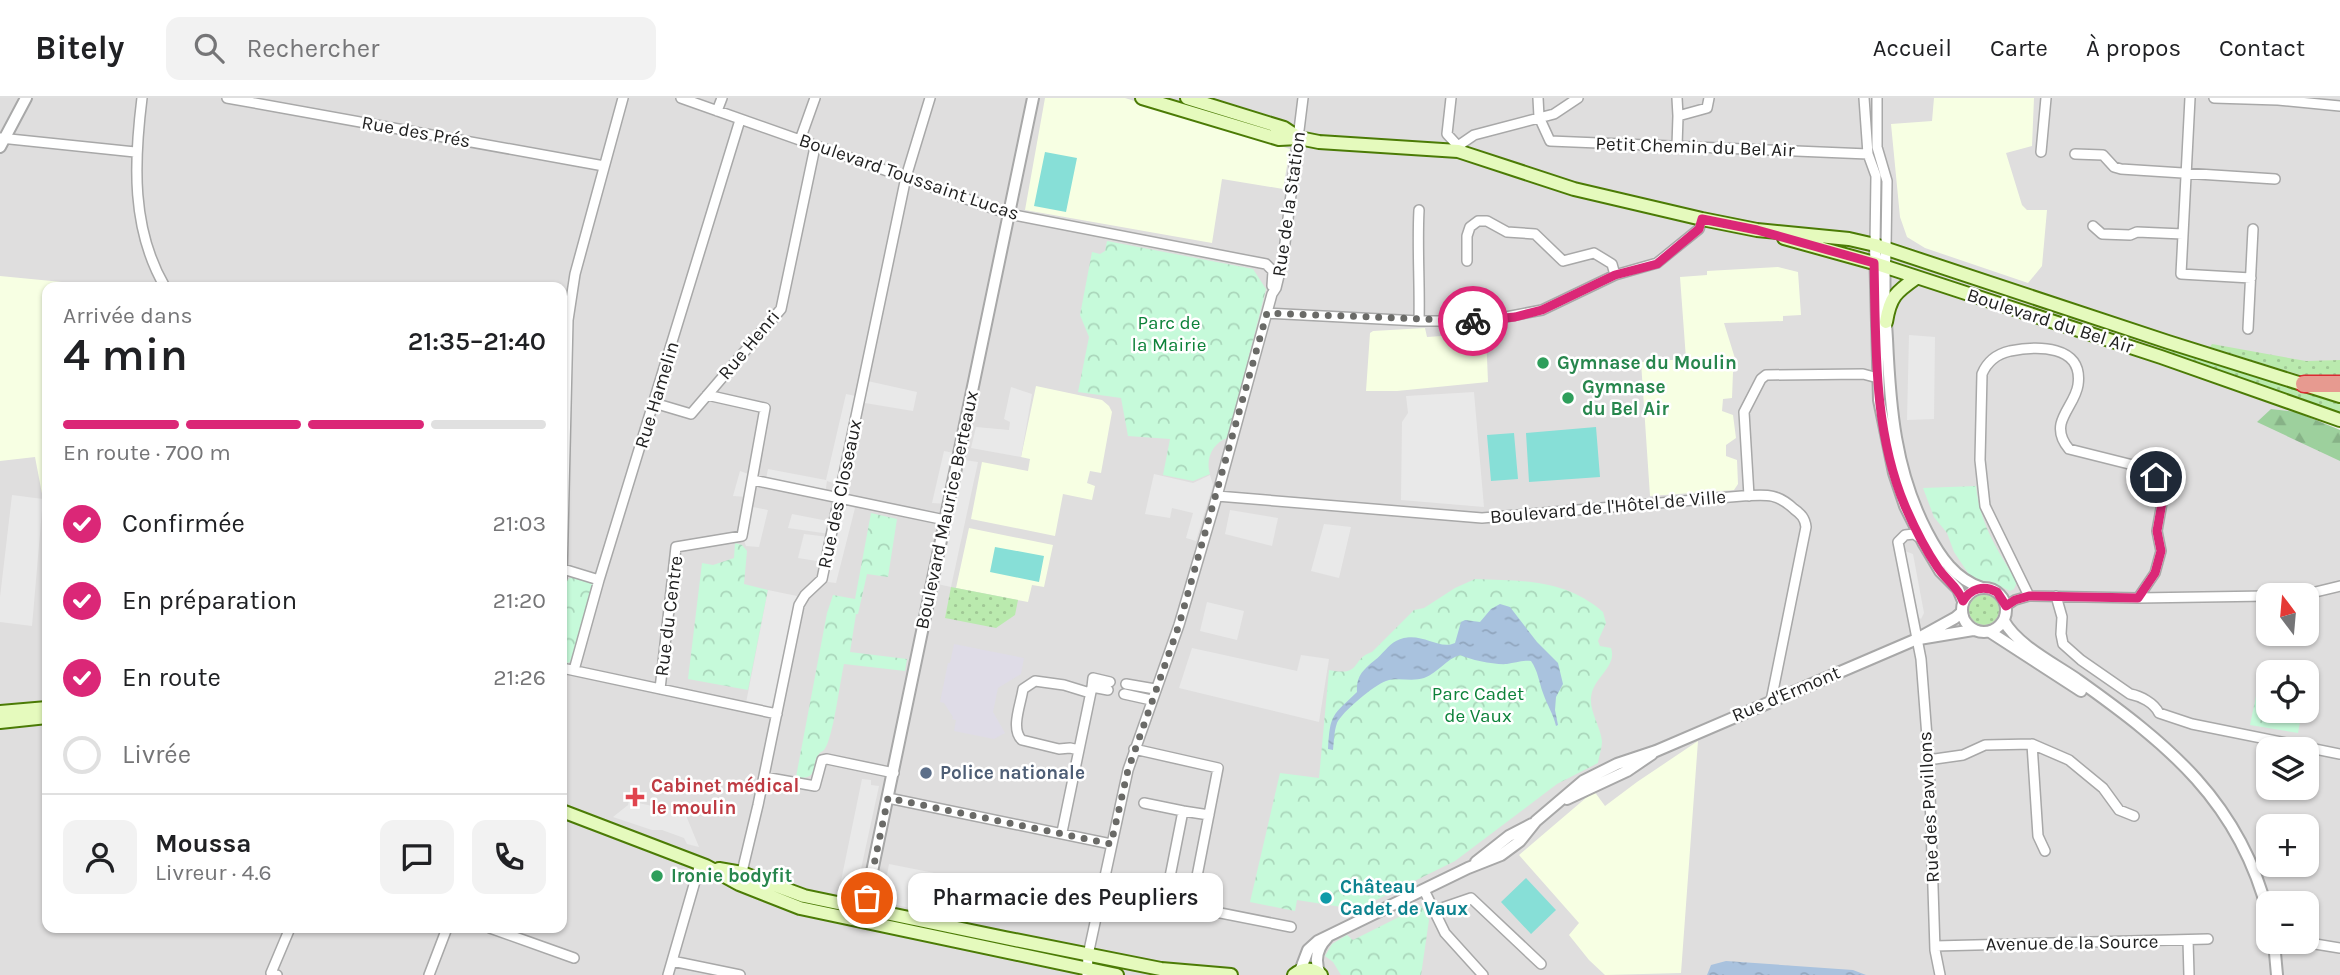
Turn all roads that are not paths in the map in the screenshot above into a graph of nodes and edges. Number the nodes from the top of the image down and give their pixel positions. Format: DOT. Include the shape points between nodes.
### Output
graph roads {
  1 [pos="26,98"];
  2 [pos="142,98"];
  3 [pos="227,98"];
  4 [pos="623,98"];
  5 [pos="681,98"];
  6 [pos="722,98"];
  7 [pos="815,98"];
  8 [pos="930,98"];
  9 [pos="1033,98"];
  10 [pos="1142,98"];
  11 [pos="1187,98"];
  12 [pos="1303,98"];
  13 [pos="1451,98"];
  14 [pos="1538,98"];
  15 [pos="1578,98"];
  16 [pos="1676,98"];
  17 [pos="1709,98"];
  18 [pos="1864,98"];
  19 [pos="1877,98"];
  20 [pos="2046,98"];
  21 [pos="2190,98"];
  22 [pos="2214,98"];
  23 [pos="2278,99"];
  24 [pos="2340,106"];
  25 [pos="717,111"];
  26 [pos="1678,116"];
  27 [pos="1539,117"];
  28 [pos="740,120"];
  29 [pos="1299,138"];
  30 [pos="800,140"];
  31 [pos="1,141"];
  32 [pos="1677,146"];
  33 [pos="815,147"];
  34 [pos="1458,148"];
  35 [pos="135,152"];
  36 [pos="2040,152"];
  37 [pos="1868,154"];
  38 [pos="2075,154"];
  39 [pos="604,166"];
  40 [pos="2186,174"];
  41 [pos="905,177"];
  42 [pos="2275,179"];
  43 [pos="1419,210"];
  44 [pos="1009,214"];
  45 [pos="1702,219"];
  46 [pos="2093,226"];
  47 [pos="2253,229"];
  48 [pos="1757,230"];
  49 [pos="2183,234"];
  50 [pos="1880,246"];
  51 [pos="1282,247"];
  52 [pos="1466,261"];
  53 [pos="1266,264"];
  54 [pos="1879,265"];
  55 [pos="1615,275"];
  56 [pos="1916,278"];
  57 [pos="2251,278"];
  58 [pos="162,282"];
  59 [pos="1272,294"];
  60 [pos="1267,313"];
  61 [pos="1419,321"];
  62 [pos="1886,322"];
  63 [pos="2248,329"];
  64 [pos="567,349"];
  65 [pos="1878,378"];
  66 [pos="2304,384"];
  67 [pos="2340,384"];
  68 [pos="707,395"];
  69 [pos="2340,396"];
  70 [pos="654,403"];
  71 [pos="2340,420"];
  72 [pos="753,480"];
  73 [pos="1217,496"];
  74 [pos="1749,496"];
  75 [pos="839,497"];
  76 [pos="945,520"];
  77 [pos="1920,538"];
  78 [pos="567,575"];
  79 [pos="599,580"];
  80 [pos="2340,586"];
  81 [pos="1982,588"];
  82 [pos="2319,591"];
  83 [pos="2029,596"];
  84 [pos="2056,596"];
  85 [pos="2256,596"];
  86 [pos="2138,598"];
  87 [pos="1962,606"];
  88 [pos="2006,606"];
  89 [pos="2004,621"];
  90 [pos="1973,630"];
  91 [pos="1990,632"];
  92 [pos="1917,639"];
  93 [pos="567,669"];
  94 [pos="574,670"];
  95 [pos="1109,686"];
  96 [pos="660,689"];
  97 [pos="1155,689"];
  98 [pos="1091,690"];
  99 [pos="1151,700"];
  100 [pos="1771,701"];
  101 [pos="0,712"];
  102 [pos="42,713"];
  103 [pos="42,713"];
  104 [pos="777,714"];
  105 [pos="0,722"];
  106 [pos="2136,724"];
  107 [pos="2032,744"];
  108 [pos="1079,750"];
  109 [pos="1134,750"];
  110 [pos="2340,754"];
  111 [pos="1928,760"];
  112 [pos="894,773"];
  113 [pos="764,777"];
  114 [pos="888,798"];
  115 [pos="1144,803"];
  116 [pos="1183,811"];
  117 [pos="567,813"];
  118 [pos="1209,815"];
  119 [pos="2134,816"];
  120 [pos="1062,832"];
  121 [pos="1111,844"];
  122 [pos="2045,850"];
  123 [pos="703,865"];
  124 [pos="740,878"];
  125 [pos="1424,890"];
  126 [pos="2260,891"];
  127 [pos="1191,907"];
  128 [pos="864,908"];
  129 [pos="1433,911"];
  130 [pos="862,922"];
  131 [pos="1291,927"];
  132 [pos="288,933"];
  133 [pos="445,933"];
  134 [pos="505,933"];
  135 [pos="1331,935"];
  136 [pos="2208,939"];
  137 [pos="2188,940"];
  138 [pos="2319,945"];
  139 [pos="1935,946"];
  140 [pos="2340,948"];
  141 [pos="2275,954"];
  142 [pos="1088,955"];
  143 [pos="574,958"];
  144 [pos="672,961"];
  145 [pos="1541,964"];
  146 [pos="1087,972"];
  147 [pos="274,974"];
  148 [pos="1295,974"];
  149 [pos="1320,974"];
  150 [pos="429,975"];
  151 [pos="668,975"];
  152 [pos="740,975"];
  153 [pos="1117,975"];
  154 [pos="1231,975"];
  155 [pos="1483,975"];
  156 [pos="1940,975"];
  157 [pos="2189,975"];
  158 [pos="2277,975"];
  1 -- 31 [label="street"];
  2 -- 35 [label="street"];
  3 -- 39 [label="street, Rue des Prés"];
  4 -- 39 [label="street"];
  5 -- 25 [label="street, Boulevard Toussaint Lucas"];
  6 -- 25 [label="street"];
  7 -- 30 [label="street"];
  8 -- 41 [label="street, Rue des Closeaux"];
  9 -- 44 [label="street, Boulevard Maurice Berteaux"];
  10 -- 29 [label="main road" via="1279,139"];
  11 -- 29 [label="main road" via="1283,128"];
  12 -- 29 [label="street, Rue de la Station"];
  13 -- 34 [label="street" via="1447,134"];
  14 -- 27 [label="street"];
  15 -- 27 [label="street" via="1554,114"];
  16 -- 26 [label="street"];
  17 -- 26 [label="street" via="1707,108"];
  18 -- 37 [label="street"];
  19 -- 50 [label="street" via="1877,147 1887,181"];
  20 -- 36 [label="street"];
  21 -- 40 [label="street"];
  22 -- 23 [label="street"];
  23 -- 24 [label="street"];
  25 -- 28 [label="street, Boulevard Toussaint Lucas"];
  26 -- 32 [label="street"];
  27 -- 32 [label="street, Petit Chemin du Bel Air" via="1550,141"];
  27 -- 34 [label="street" via="1474,135"];
  28 -- 30 [label="street, Boulevard Toussaint Lucas"];
  28 -- 70 [label="street, Rue Hamelin"];
  29 -- 34 [label="main road, Boulevard du Bel Air"];
  29 -- 51 [label="street, Rue de la Station"];
  30 -- 33 [label="street, Boulevard Toussaint Lucas"];
  31 -- 35 [label="street"];
  32 -- 37 [label="street, Petit Chemin du Bel Air"];
  33 -- 41 [label="street, Boulevard Toussaint Lucas"];
  33 -- 68 [label="street, Rue Henri" via="781,309"];
  34 -- 45 [label="main road, Boulevard du Bel Air" via="1574,188"];
  35 -- 58 [label="street" via="144,240"];
  37 -- 50 [label="street" via="1876,176"];
  38 -- 40 [label="street" via="2103,155 2121,169"];
  39 -- 64 [label="street" via="575,274"];
  40 -- 42 [label="street"];
  40 -- 49 [label="street"];
  41 -- 44 [label="street, Boulevard Toussaint Lucas"];
  41 -- 75 [label="street, Rue des Closeaux"];
  43 -- 61 [label="street"];
  44 -- 53 [label="street, Boulevard Toussaint Lucas"];
  44 -- 76 [label="street, Boulevard Maurice Berteaux"];
  45 -- 48 [label="main road, Boulevard du Bel Air"];
  45 -- 55 [label="street" via="1699,229 1657,264"];
  46 -- 49 [label="street" via="2102,234"];
  47 -- 57 [label="street"];
  48 -- 50 [label="main road, Boulevard du Bel Air"];
  48 -- 54 [label="main road, Boulevard du Bel Air"];
  49 -- 57 [label="street" via="2181,274"];
  50 -- 54 [label="street"];
  50 -- 66 [label="main road, Boulevard du Bel Air"];
  51 -- 53 [label="street"];
  51 -- 59 [label="street, Rue de la Station"];
  52 -- 55 [label="street" via="1470,227 1487,221 1507,232 1535,234 1563,261 1594,253 1612,264"];
  53 -- 59 [label="street" via="1273,271"];
  54 -- 56 [label="main road, Boulevard du Bel Air"];
  54 -- 62 [label="street"];
  54 -- 65 [label="street"];
  55 -- 61 [label="street" via="1542,310 1515,317"];
  56 -- 62 [label="main road" via="1896,292"];
  56 -- 71 [label="main road, Boulevard du Bel Air"];
  57 -- 63 [label="street"];
  59 -- 60 [label="street, Rue de la Station"];
  60 -- 61 [label="street"];
  60 -- 73 [label="street, Rue de la Station"];
  62 -- 81 [label="street" via="1893,423 1906,486 1947,565 1963,580"];
  65 -- 74 [label="street" via="1863,374 1766,375 1761,379 1744,412"];
  65 -- 77 [label="street" via="1881,419 1894,473"];
  66 -- 67 [label="highway"];
  66 -- 69 [label="main road, Boulevard du Bel Air"];
  68 -- 70 [label="street, Rue Henri" via="691,414"];
  68 -- 72 [label="street, Rue du Centre" via="765,408"];
  70 -- 79 [label="street, Rue Hamelin"];
  72 -- 75 [label="street"];
  72 -- 96 [label="street, Rue du Centre" via="742,536 676,548"];
  73 -- 74 [label="street, Boulevard de l'Hôtel de Ville" via="1473,517"];
  73 -- 97 [label="street, Rue de la Station"];
  74 -- 100 [label="street, Boulevard de l'Hôtel de Ville" via="1780,497 1806,522"];
  75 -- 76 [label="street"];
  75 -- 104 [label="street, Rue des Closeaux" via="822,579 799,605"];
  76 -- 112 [label="street, Boulevard Maurice Berteaux"];
  77 -- 87 [label="street" via="1956,587"];
  77 -- 92 [label="street, Rue des Pavillons" via="1905,535 1898,542"];
  78 -- 79 [label="street"];
  79 -- 94 [label="street, Rue Hamelin"];
  80 -- 82 [label="street"];
  81 -- 87 [label="street" via="1971,592"];
  81 -- 88 [label="street" via="1997,592"];
  83 -- 84 [label="street"];
  83 -- 86 [label="street" via="1985,506 1980,484 1982,374 1986,365 2002,354 2051,348 2071,358 2079,382 2061,424 2063,442 2069,449 2149,469 2165,486 2157,531 2161,551 2155,573"];
  83 -- 88 [label="street"];
  84 -- 86 [label="street"];
  84 -- 110 [label="street" via="2063,644 2159,713"];
  85 -- 86 [label="street"];
  87 -- 90 [label="street" via="1965,622"];
  87 -- 92 [label="street, Rue d'Ermont" via="1955,618"];
  88 -- 89 [label="street"];
  89 -- 91 [label="street"];
  89 -- 106 [label="street" via="2018,639"];
  90 -- 91 [label="street"];
  90 -- 92 [label="street, Rue d'Ermont"];
  91 -- 106 [label="street"];
  92 -- 100 [label="street, Rue d'Ermont"];
  92 -- 111 [label="street, Rue des Pavillons"];
  93 -- 94 [label="street"];
  94 -- 96 [label="street"];
  95 -- 98 [label="street"];
  96 -- 104 [label="street"];
  97 -- 99 [label="street, Rue de la Station"];
  97 -- 99 [label="street" via="1125,689"];
  98 -- 108 [label="street"];
  98 -- 108 [label="street" via="1035,681 1023,689 1017,736"];
  99 -- 109 [label="street, Rue de la Station"];
  100 -- 125 [label="street, Rue d'Ermont" via="1656,751 1627,771 1562,802 1509,850"];
  101 -- 102 [label="main road"];
  103 -- 105 [label="main road"];
  104 -- 113 [label="street, Rue des Closeaux"];
  106 -- 126 [label="street" via="2195,775 2251,862"];
  107 -- 111 [label="street" via="1985,745 1963,755"];
  107 -- 119 [label="street" via="2069,760 2103,788 2119,810"];
  107 -- 122 [label="street" via="2038,836"];
  108 -- 120 [label="street"];
  109 -- 118 [label="street" via="1218,768"];
  109 -- 121 [label="street, Rue de la Station"];
  111 -- 139 [label="street, Rue des Pavillons"];
  112 -- 113 [label="street" via="827,759 822,760 815,786"];
  112 -- 114 [label="street, Boulevard Maurice Berteaux"];
  113 -- 124 [label="street, Rue des Closeaux"];
  114 -- 120 [label="street"];
  114 -- 128 [label="street, Boulevard Maurice Berteaux"];
  115 -- 116 [label="street"];
  116 -- 118 [label="street"];
  116 -- 127 [label="street" via="1165,902"];
  117 -- 123 [label="main road"];
  118 -- 127 [label="street"];
  120 -- 121 [label="street"];
  121 -- 142 [label="street, Rue de la Station"];
  123 -- 124 [label="main road"];
  123 -- 144 [label="street"];
  124 -- 128 [label="main road"];
  124 -- 130 [label="main road" via="800,908"];
  125 -- 129 [label="street"];
  125 -- 135 [label="street, Rue d'Ermont"];
  127 -- 131 [label="street"];
  128 -- 130 [label="street, Boulevard Maurice Berteaux"];
  128 -- 142 [label="main road"];
  129 -- 145 [label="street" via="1471,898"];
  129 -- 155 [label="street" via="1445,933"];
  130 -- 146 [label="main road"];
  132 -- 147 [label="street"];
  133 -- 150 [label="street"];
  134 -- 143 [label="street"];
  135 -- 148 [label="street, Rue d'Ermont" via="1312,945"];
  135 -- 149 [label="street" via="1318,952"];
  136 -- 137 [label="street, Avenue de la Source"];
  137 -- 139 [label="street, Avenue de la Source"];
  137 -- 157 [label="street"];
  138 -- 140 [label="street"];
  139 -- 156 [label="street, Rue des Pavillons"];
  141 -- 158 [label="street"];
  142 -- 146 [label="street, Rue de la Station"];
  142 -- 154 [label="main road" via="1160,969"];
  144 -- 151 [label="street"];
  144 -- 152 [label="street"];
  146 -- 153 [label="main road"];
  148 -- 149 [label="main road" via="1310,970"];
}
